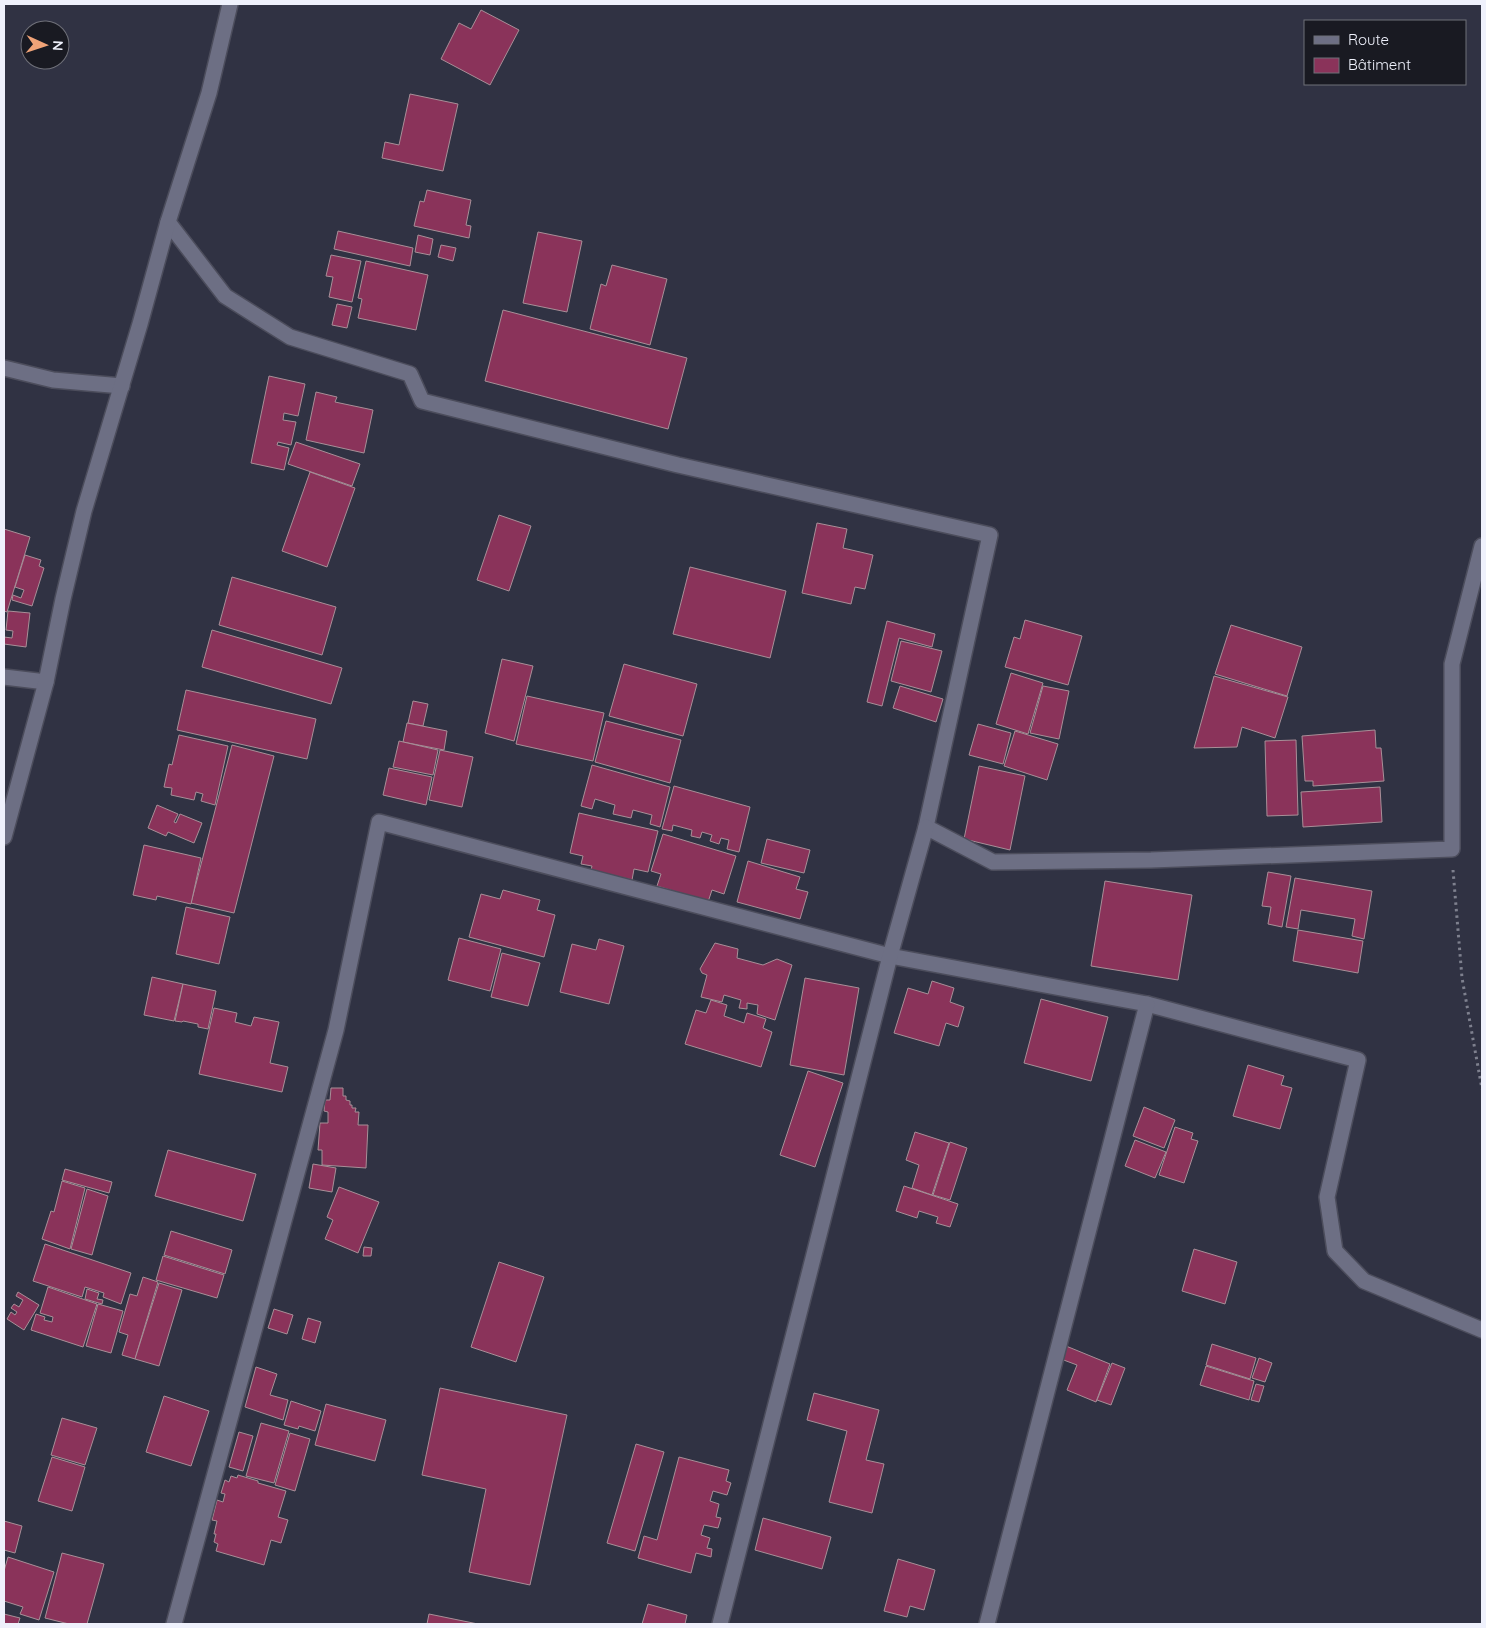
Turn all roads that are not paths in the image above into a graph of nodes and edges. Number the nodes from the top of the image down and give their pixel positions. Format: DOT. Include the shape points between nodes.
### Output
graph roads {
  1 [pos="230,4"];
  2 [pos="168,222"];
  3 [pos="4,368"];
  4 [pos="122,386"];
  5 [pos="1482,546"];
  6 [pos="4,677"];
  7 [pos="46,682"];
  8 [pos="926,827"];
  9 [pos="4,837"];
  10 [pos="890,956"];
  11 [pos="1147,1004"];
  12 [pos="1482,1330"];
  13 [pos="174,1624"];
  14 [pos="720,1624"];
  15 [pos="988,1624"];
  1 -- 2 [label="street" via="209,93"];
  2 -- 4 [label="street"];
  2 -- 8 [label="street" via="225,296 290,337 410,374 422,401 678,466 990,535"];
  3 -- 4 [label="street" via="53,380"];
  4 -- 7 [label="street" via="84,511"];
  5 -- 8 [label="street" via="1452,664 1452,849 993,862"];
  6 -- 7 [label="street"];
  7 -- 9 [label="street"];
  8 -- 10 [label="street"];
  10 -- 11 [label="street"];
  10 -- 13 [label="street" via="379,822 336,1030"];
  10 -- 14 [label="street"];
  11 -- 12 [label="street" via="1358,1060 1327,1197 1335,1251 1364,1281"];
  11 -- 15 [label="street"];
}
